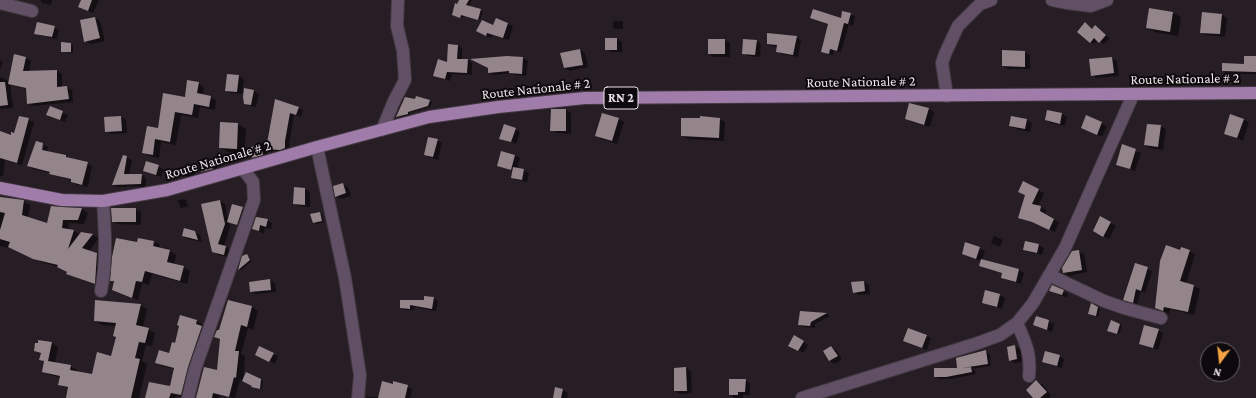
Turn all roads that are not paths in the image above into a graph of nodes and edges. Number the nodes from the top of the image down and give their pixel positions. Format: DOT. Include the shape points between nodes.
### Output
graph roads {
  1 [pos="398,0"];
  2 [pos="991,0"];
  3 [pos="1052,0"];
  4 [pos="1107,0"];
  5 [pos="0,3"];
  6 [pos="32,11"];
  7 [pos="1256,93"];
  8 [pos="1133,95"];
  9 [pos="947,96"];
  10 [pos="382,130"];
  11 [pos="317,147"];
  12 [pos="243,168"];
  13 [pos="0,188"];
  14 [pos="103,201"];
  15 [pos="1049,275"];
  16 [pos="101,291"];
  17 [pos="1161,318"];
  18 [pos="1017,323"];
  19 [pos="1029,376"];
  20 [pos="188,398"];
  21 [pos="358,398"];
  22 [pos="802,398"];
  1 -- 10 [label="street" via="398,26 406,80"];
  2 -- 9 [label="street" via="980,4 958,26 945,54 942,63"];
  3 -- 4 [label="street" via="1091,6"];
  5 -- 6 [label="street"];
  7 -- 8 [label="main road, Route Nationale # 2 / RN 2"];
  8 -- 9 [label="main road, Route Nationale # 2 / RN 2"];
  8 -- 15 [label="street" via="1065,248"];
  9 -- 10 [label="main road, Route Nationale # 2 / RN 2" via="585,98 429,117"];
  10 -- 11 [label="main road, Route Nationale # 2 / RN 2"];
  11 -- 12 [label="main road, Route Nationale # 2 / RN 2"];
  11 -- 21 [label="street" via="345,278 360,375"];
  12 -- 14 [label="main road, Route Nationale # 2 / RN 2" via="167,190"];
  12 -- 20 [label="street" via="253,182 254,200"];
  13 -- 14 [label="main road, Route Nationale # 2 / RN 2" via="62,200"];
  14 -- 16 [label="street" via="106,247"];
  15 -- 17 [label="street" via="1104,301"];
  15 -- 18 [label="street" via="1033,303"];
  18 -- 19 [label="street" via="1028,349"];
  18 -- 22 [label="street" via="1000,335 975,344"];
}
